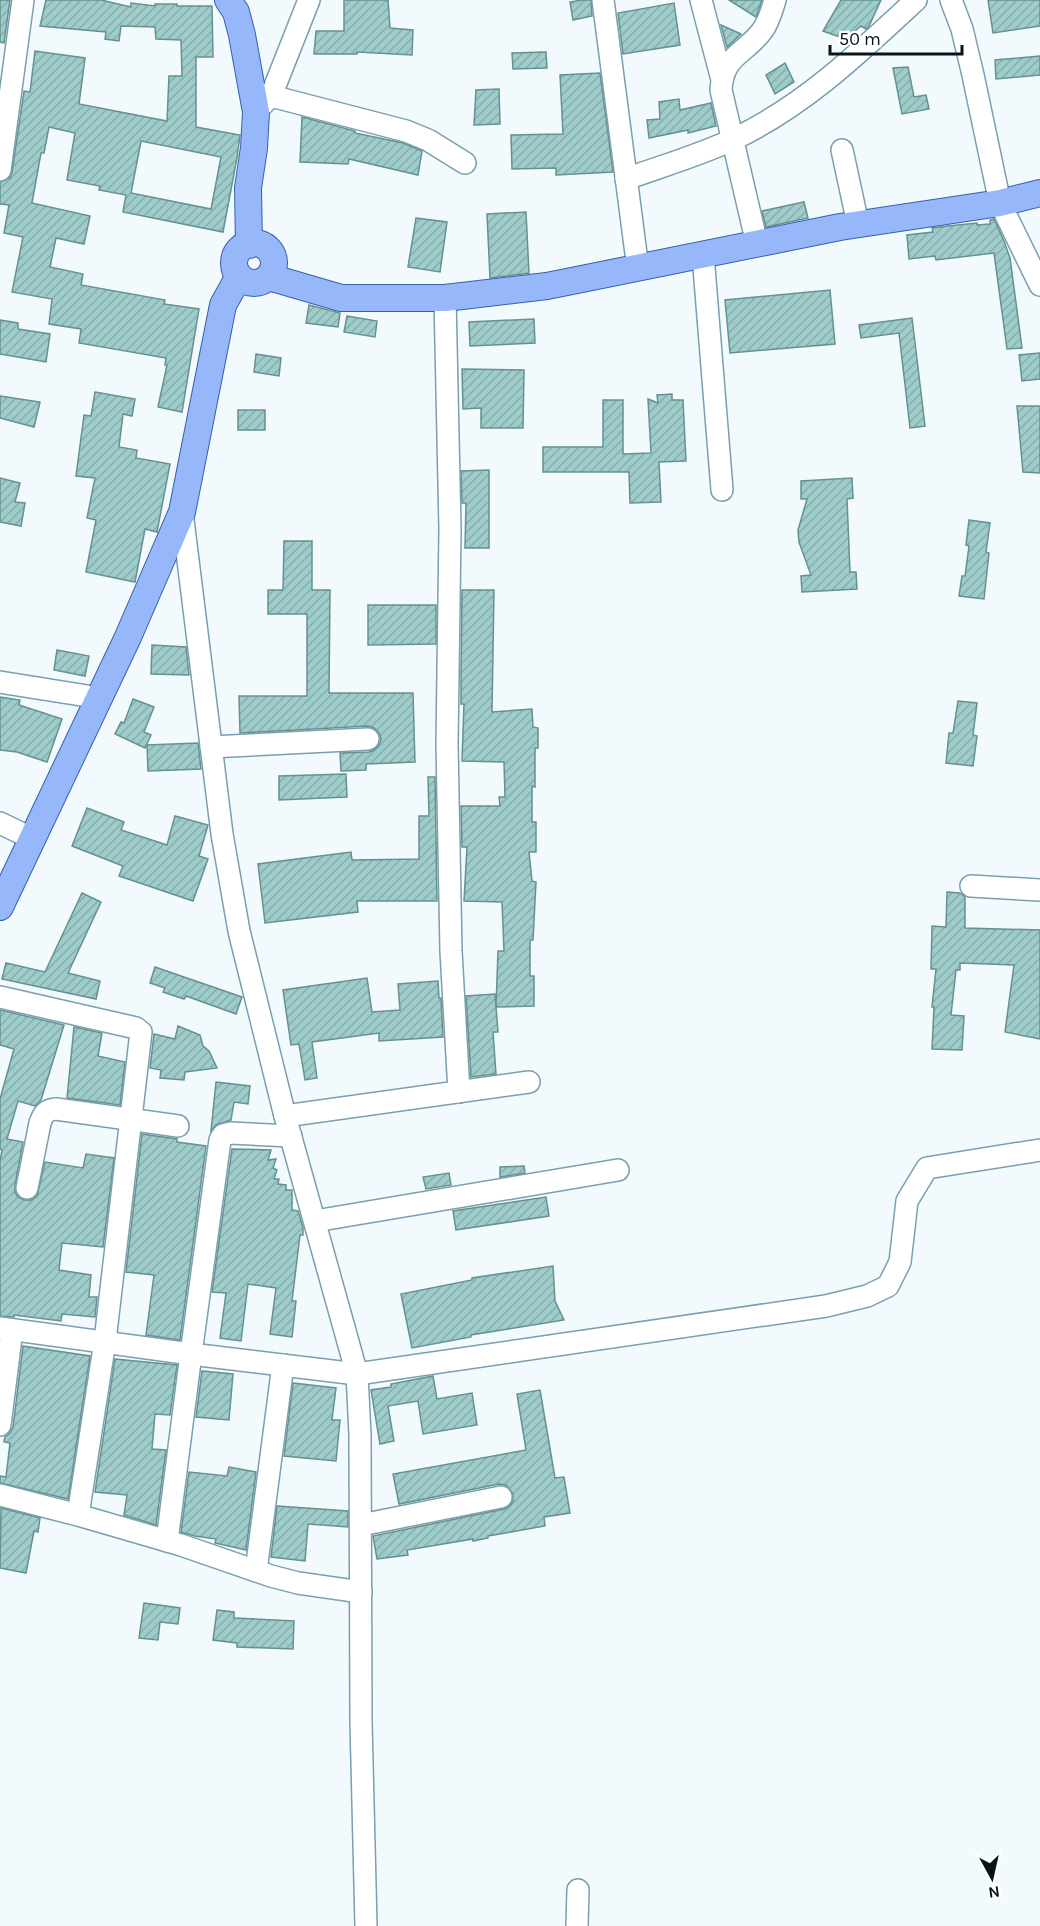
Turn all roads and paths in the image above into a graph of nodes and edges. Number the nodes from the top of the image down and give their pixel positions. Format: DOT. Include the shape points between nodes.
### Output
graph roads {
  1 [pos="23,0"];
  2 [pos="228,0"];
  3 [pos="309,0"];
  4 [pos="603,0"];
  5 [pos="701,0"];
  6 [pos="775,0"];
  7 [pos="916,0"];
  8 [pos="951,0"];
  9 [pos="722,76"];
  10 [pos="264,104"];
  11 [pos="732,140"];
  12 [pos="842,150"];
  13 [pos="465,163"];
  14 [pos="0,170"];
  15 [pos="626,179"];
  16 [pos="1040,193"];
  17 [pos="1000,202"];
  18 [pos="858,224"];
  19 [pos="249,244"];
  20 [pos="757,244"];
  21 [pos="703,255"];
  22 [pos="638,269"];
  23 [pos="239,276"];
  24 [pos="268,277"];
  25 [pos="1040,285"];
  26 [pos="445,298"];
  27 [pos="722,490"];
  28 [pos="182,512"];
  29 [pos="0,682"];
  30 [pos="100,698"];
  31 [pos="368,739"];
  32 [pos="211,747"];
  33 [pos="0,823"];
  34 [pos="33,839"];
  35 [pos="971,886"];
  36 [pos="1040,890"];
  37 [pos="0,907"];
  38 [pos="0,997"];
  39 [pos="529,1082"];
  40 [pos="459,1092"];
  41 [pos="132,1119"];
  42 [pos="178,1126"];
  43 [pos="288,1126"];
  44 [pos="1040,1150"];
  45 [pos="618,1170"];
  46 [pos="27,1188"];
  47 [pos="315,1221"];
  48 [pos="6,1329"];
  49 [pos="105,1341"];
  50 [pos="191,1354"];
  51 [pos="283,1365"];
  52 [pos="357,1374"];
  53 [pos="0,1425"];
  54 [pos="0,1495"];
  55 [pos="501,1497"];
  56 [pos="78,1515"];
  57 [pos="361,1525"];
  58 [pos="167,1541"];
  59 [pos="256,1571"];
  60 [pos="361,1592"];
  61 [pos="578,1890"];
  62 [pos="366,1926"];
  63 [pos="577,1926"];
  1 -- 14 [label="street"];
  2 -- 10 [label="main road" via="236,12"];
  3 -- 10 [label="street"];
  4 -- 15 [label="street"];
  5 -- 9 [label="street"];
  6 -- 9 [label="street" via="764,29 729,62"];
  7 -- 11 [label="street" via="854,58 800,100"];
  8 -- 17 [label="street" via="962,29"];
  9 -- 11 [label="street" via="721,90"];
  10 -- 13 [label="street" via="406,131"];
  10 -- 19 [label="main road" via="248,188"];
  11 -- 15 [label="street"];
  11 -- 20 [label="street"];
  12 -- 18 [label="street"];
  15 -- 22 [label="street"];
  16 -- 17 [label="main road"];
  17 -- 18 [label="main road"];
  17 -- 25 [label="street"];
  18 -- 20 [label="main road"];
  19 -- 23 [label="main road" via="235,258"];
  19 -- 24 [label="main road" via="262,245 272,254 274,267"];
  20 -- 21 [label="main road"];
  21 -- 22 [label="main road"];
  21 -- 27 [label="street"];
  22 -- 26 [label="main road" via="547,286"];
  23 -- 24 [label="main road" via="256,283"];
  23 -- 28 [label="main road" via="223,305"];
  24 -- 26 [label="main road" via="340,298"];
  26 -- 40 [label="street" via="450,529 447,744"];
  28 -- 30 [label="main road"];
  28 -- 32 [label="street"];
  29 -- 30 [label="street"];
  30 -- 34 [label="main road"];
  31 -- 32 [label="street"];
  32 -- 43 [label="street" via="239,931"];
  33 -- 34 [label="street"];
  34 -- 37 [label="main road"];
  35 -- 36 [label="street"];
  38 -- 41 [label="street" via="141,1032"];
  39 -- 40 [label="street"];
  40 -- 43 [label="street"];
  41 -- 42 [label="street"];
  41 -- 46 [label="street" via="49,1110 40,1123"];
  41 -- 49 [label="street"];
  43 -- 47 [label="street"];
  43 -- 50 [label="street" via="231,1133 220,1140"];
  44 -- 52 [label="street" via="927,1168 907,1201 900,1262 888,1286 867,1296 826,1306"];
  45 -- 47 [label="street"];
  47 -- 52 [label="street"];
  48 -- 49 [label="street"];
  48 -- 53 [label="street"];
  49 -- 50 [label="street"];
  49 -- 56 [label="street"];
  50 -- 51 [label="street"];
  50 -- 58 [label="street"];
  51 -- 52 [label="street"];
  51 -- 59 [label="street"];
  52 -- 57 [label="street"];
  54 -- 56 [label="street"];
  55 -- 57 [label="street"];
  56 -- 58 [label="street"];
  57 -- 60 [label="street"];
  58 -- 59 [label="street"];
  59 -- 60 [label="street" via="298,1583"];
  60 -- 62 [label="street"];
  61 -- 63 [label="street"];
}
